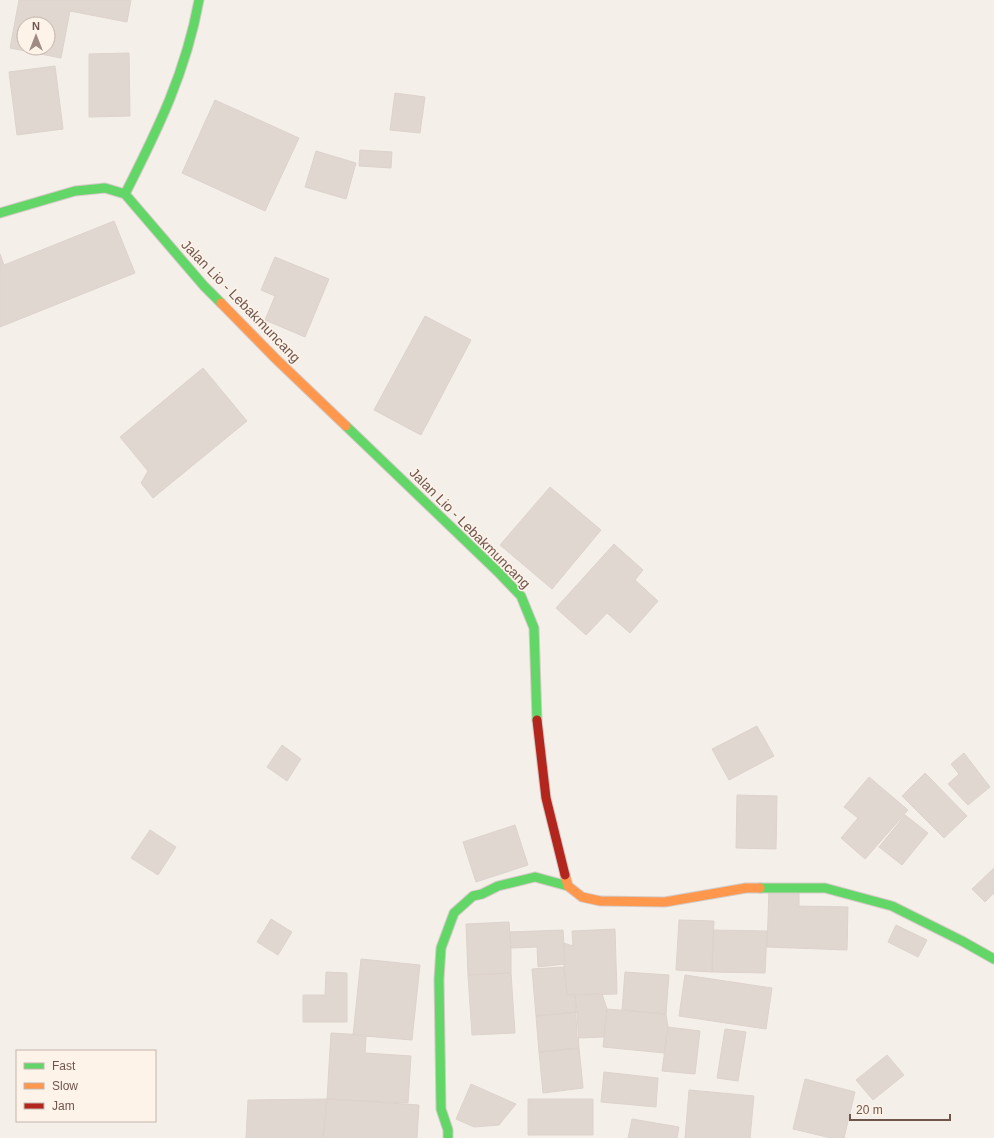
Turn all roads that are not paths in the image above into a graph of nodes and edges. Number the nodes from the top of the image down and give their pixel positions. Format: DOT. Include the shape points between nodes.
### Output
graph roads {
  1 [pos="198,0"];
  2 [pos="125,194"];
  3 [pos="0,213"];
  4 [pos="568,886"];
  5 [pos="994,959"];
  6 [pos="448,1138"];
  1 -- 2 [label="street" via="184,65 154,136"];
  2 -- 3 [label="street" via="105,188 75,191"];
  2 -- 4 [label="street, Jalan Lio - Lebakmuncang" via="204,286 521,596 534,628 536,706 546,798"];
  4 -- 5 [label="street" via="582,897 600,901 666,902 746,888 825,888 892,906"];
  4 -- 6 [label="street" via="535,877 498,886 473,896 454,913 441,948 439,979 441,1109"];
}
